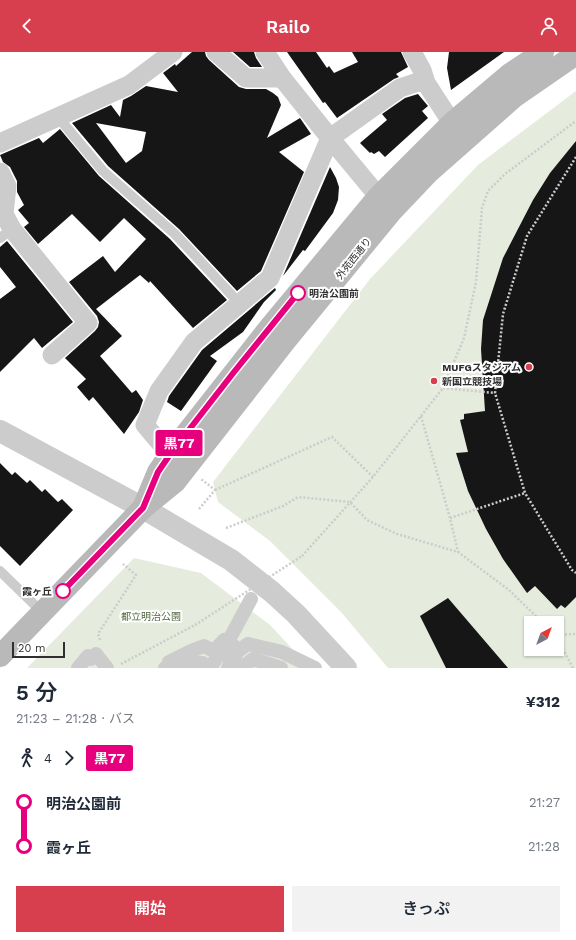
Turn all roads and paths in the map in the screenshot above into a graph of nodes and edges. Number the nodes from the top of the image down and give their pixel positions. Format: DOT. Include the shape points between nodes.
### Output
graph roads {
  1 [pos="173,52"];
  2 [pos="216,52"];
  3 [pos="264,52"];
  4 [pos="412,52"];
  5 [pos="543,52"];
  6 [pos="576,54"];
  7 [pos="282,78"];
  8 [pos="426,83"];
  9 [pos="58,117"];
  10 [pos="576,121"];
  11 [pos="452,123"];
  12 [pos="330,138"];
  13 [pos="0,143"];
  14 [pos="576,157"];
  15 [pos="0,172"];
  16 [pos="385,204"];
  17 [pos="6,233"];
  18 [pos="240,304"];
  19 [pos="52,355"];
  20 [pos="443,388"];
  21 [pos="495,393"];
  22 [pos="421,416"];
  23 [pos="0,431"];
  24 [pos="171,453"];
  25 [pos="373,477"];
  26 [pos="199,478"];
  27 [pos="215,490"];
  28 [pos="525,493"];
  29 [pos="350,502"];
  30 [pos="143,508"];
  31 [pos="199,509"];
  32 [pos="450,518"];
  33 [pos="226,528"];
  34 [pos="458,552"];
  35 [pos="123,564"];
  36 [pos="0,571"];
  37 [pos="576,574"];
  38 [pos="251,599"];
  39 [pos="42,612"];
  40 [pos="536,616"];
  41 [pos="576,634"];
  42 [pos="564,636"];
  43 [pos="101,641"];
  44 [pos="231,647"];
  45 [pos="564,651"];
  46 [pos="0,656"];
  47 [pos="113,666"];
  48 [pos="78,668"];
  49 [pos="165,668"];
  50 [pos="173,668"];
  51 [pos="208,668"];
  52 [pos="227,668"];
  53 [pos="242,668"];
  54 [pos="281,668"];
  55 [pos="315,668"];
  56 [pos="346,668"];
  57 [pos="573,668"];
  1 -- 9 [label="street" via="129,84"];
  2 -- 7 [label="street" via="246,78"];
  3 -- 7 [label="street"];
  4 -- 8 [label="street"];
  5 -- 11 [label="main road, 外苑西通り" via="510,74"];
  6 -- 16 [label="main road, 外苑西通り" via="514,97 429,172"];
  7 -- 12 [label="street"];
  8 -- 11 [label="street"];
  8 -- 12 [label="street" via="418,82 400,88"];
  9 -- 13 [label="street"];
  9 -- 18 [label="lane" via="103,172 175,234"];
  10 -- 20 [label="path" via="505,174 488,191 482,208 476,282 464,338"];
  11 -- 16 [label="main road, 外苑西通り"];
  12 -- 16 [label="street"];
  12 -- 18 [label="street" via="270,278"];
  14 -- 21 [label="path" via="527,236 503,314"];
  15 -- 17 [label="street" via="7,186 4,214"];
  16 -- 24 [label="main road, 外苑西通り" via="270,327"];
  16 -- 30 [label="main road, 外苑西通り" via="286,340 175,482"];
  17 -- 19 [label="street" via="88,323"];
  18 -- 24 [label="street" via="194,342 159,391 145,425"];
  20 -- 21 [label="path"];
  20 -- 22 [label="path"];
  21 -- 28 [label="path"];
  22 -- 25 [label="path"];
  22 -- 32 [label="path"];
  23 -- 30 [label="street"];
  24 -- 30 [label="main road, 外苑西通り" via="158,472"];
  25 -- 27 [label="path" via="332,437"];
  25 -- 29 [label="path"];
  26 -- 27 [label="path"];
  27 -- 31 [label="path"];
  28 -- 32 [label="path"];
  28 -- 37 [label="path"];
  29 -- 33 [label="path" via="298,497 283,506"];
  29 -- 34 [label="path" via="367,520 397,534"];
  29 -- 47 [label="path, bridge" via="302,556 195,625"];
  30 -- 39 [label="main road, 外苑西通り"];
  30 -- 56 [label="street" via="232,560 296,614"];
  32 -- 34 [label="path"];
  34 -- 40 [label="path" via="510,590"];
  35 -- 43 [label="path" via="136,575 98,634"];
  36 -- 39 [label="lane"];
  38 -- 44 [label="street"];
  39 -- 46 [label="main road, 外苑西通り"];
  41 -- 42 [label="path"];
  44 -- 49 [label="street" via="224,640 214,651 204,646 191,650 169,662"];
  44 -- 51 [label="street"];
  44 -- 52 [label="street"];
  44 -- 55 [label="street" via="248,644 282,652"];
  45 -- 57 [label="path"];
  47 -- 48 [label="street" via="96,654 91,659 88,656"];
  50 -- 51 [label="street" via="184,662 203,663"];
  53 -- 54 [label="street" via="253,659"];
}
